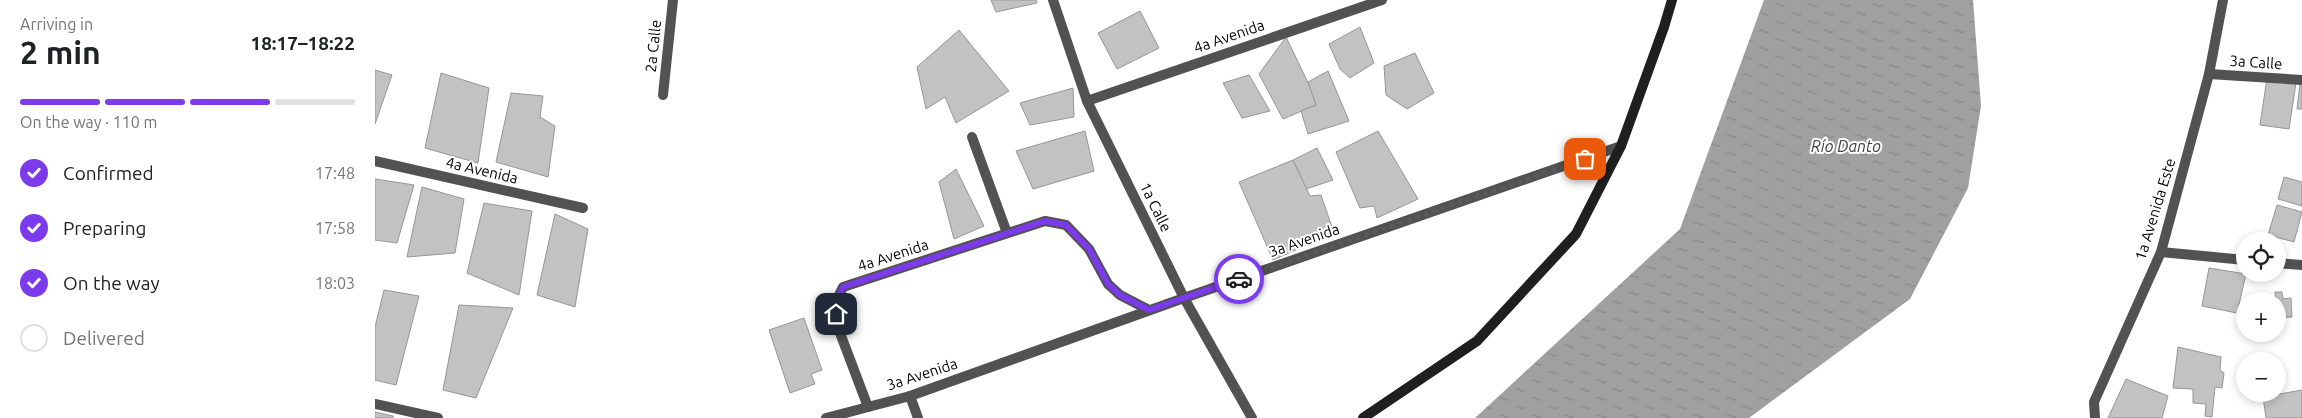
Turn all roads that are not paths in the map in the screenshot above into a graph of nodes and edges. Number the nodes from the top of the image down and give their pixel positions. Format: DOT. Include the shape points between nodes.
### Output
graph roads {
  1 [pos="673,0"];
  2 [pos="1053,0"];
  3 [pos="1381,0"];
  4 [pos="1672,0"];
  5 [pos="2223,0"];
  6 [pos="2209,74"];
  7 [pos="2302,80"];
  8 [pos="663,95"];
  9 [pos="1087,101"];
  10 [pos="971,137"];
  11 [pos="1621,146"];
  12 [pos="375,161"];
  13 [pos="583,208"];
  14 [pos="1007,233"];
  15 [pos="2161,252"];
  16 [pos="2236,259"];
  17 [pos="2286,264"];
  18 [pos="2302,265"];
  19 [pos="1185,298"];
  20 [pos="1149,310"];
  21 [pos="910,396"];
  22 [pos="375,404"];
  23 [pos="868,407"];
  24 [pos="438,418"];
  25 [pos="826,418"];
  26 [pos="918,418"];
  27 [pos="1252,418"];
  28 [pos="1363,418"];
  29 [pos="2095,418"];
  1 -- 8 [label="street, 2a Calle"];
  2 -- 9 [label="street, 1a Calle"];
  3 -- 9 [label="street, 4a Avenida"];
  4 -- 11 [label="street"];
  5 -- 6 [label="street, 1a Avenida Este"];
  6 -- 7 [label="street, 3a Calle"];
  6 -- 15 [label="street, 1a Avenida Este"];
  9 -- 19 [label="street, 1a Calle"];
  10 -- 14 [label="street"];
  11 -- 19 [label="street, 3a Avenida"];
  11 -- 28 [label="street" via="1576,234 1477,342"];
  12 -- 13 [label="street, 4a Avenida"];
  14 -- 20 [label="street, 4a Avenida" via="1045,221 1066,225 1089,249 1108,284 1120,295"];
  14 -- 23 [label="street, 4a Avenida" via="843,287 835,303 837,325"];
  15 -- 16 [label="street"];
  15 -- 29 [label="street, 1a Avenida Este" via="2094,402"];
  17 -- 18 [label="street"];
  19 -- 20 [label="street, 3a Avenida"];
  19 -- 27 [label="street, 1a Calle"];
  20 -- 21 [label="street, 3a Avenida"];
  21 -- 23 [label="street, 3a Avenida"];
  21 -- 26 [label="street"];
  22 -- 24 [label="street"];
  23 -- 25 [label="street, 3a Avenida"];
}
